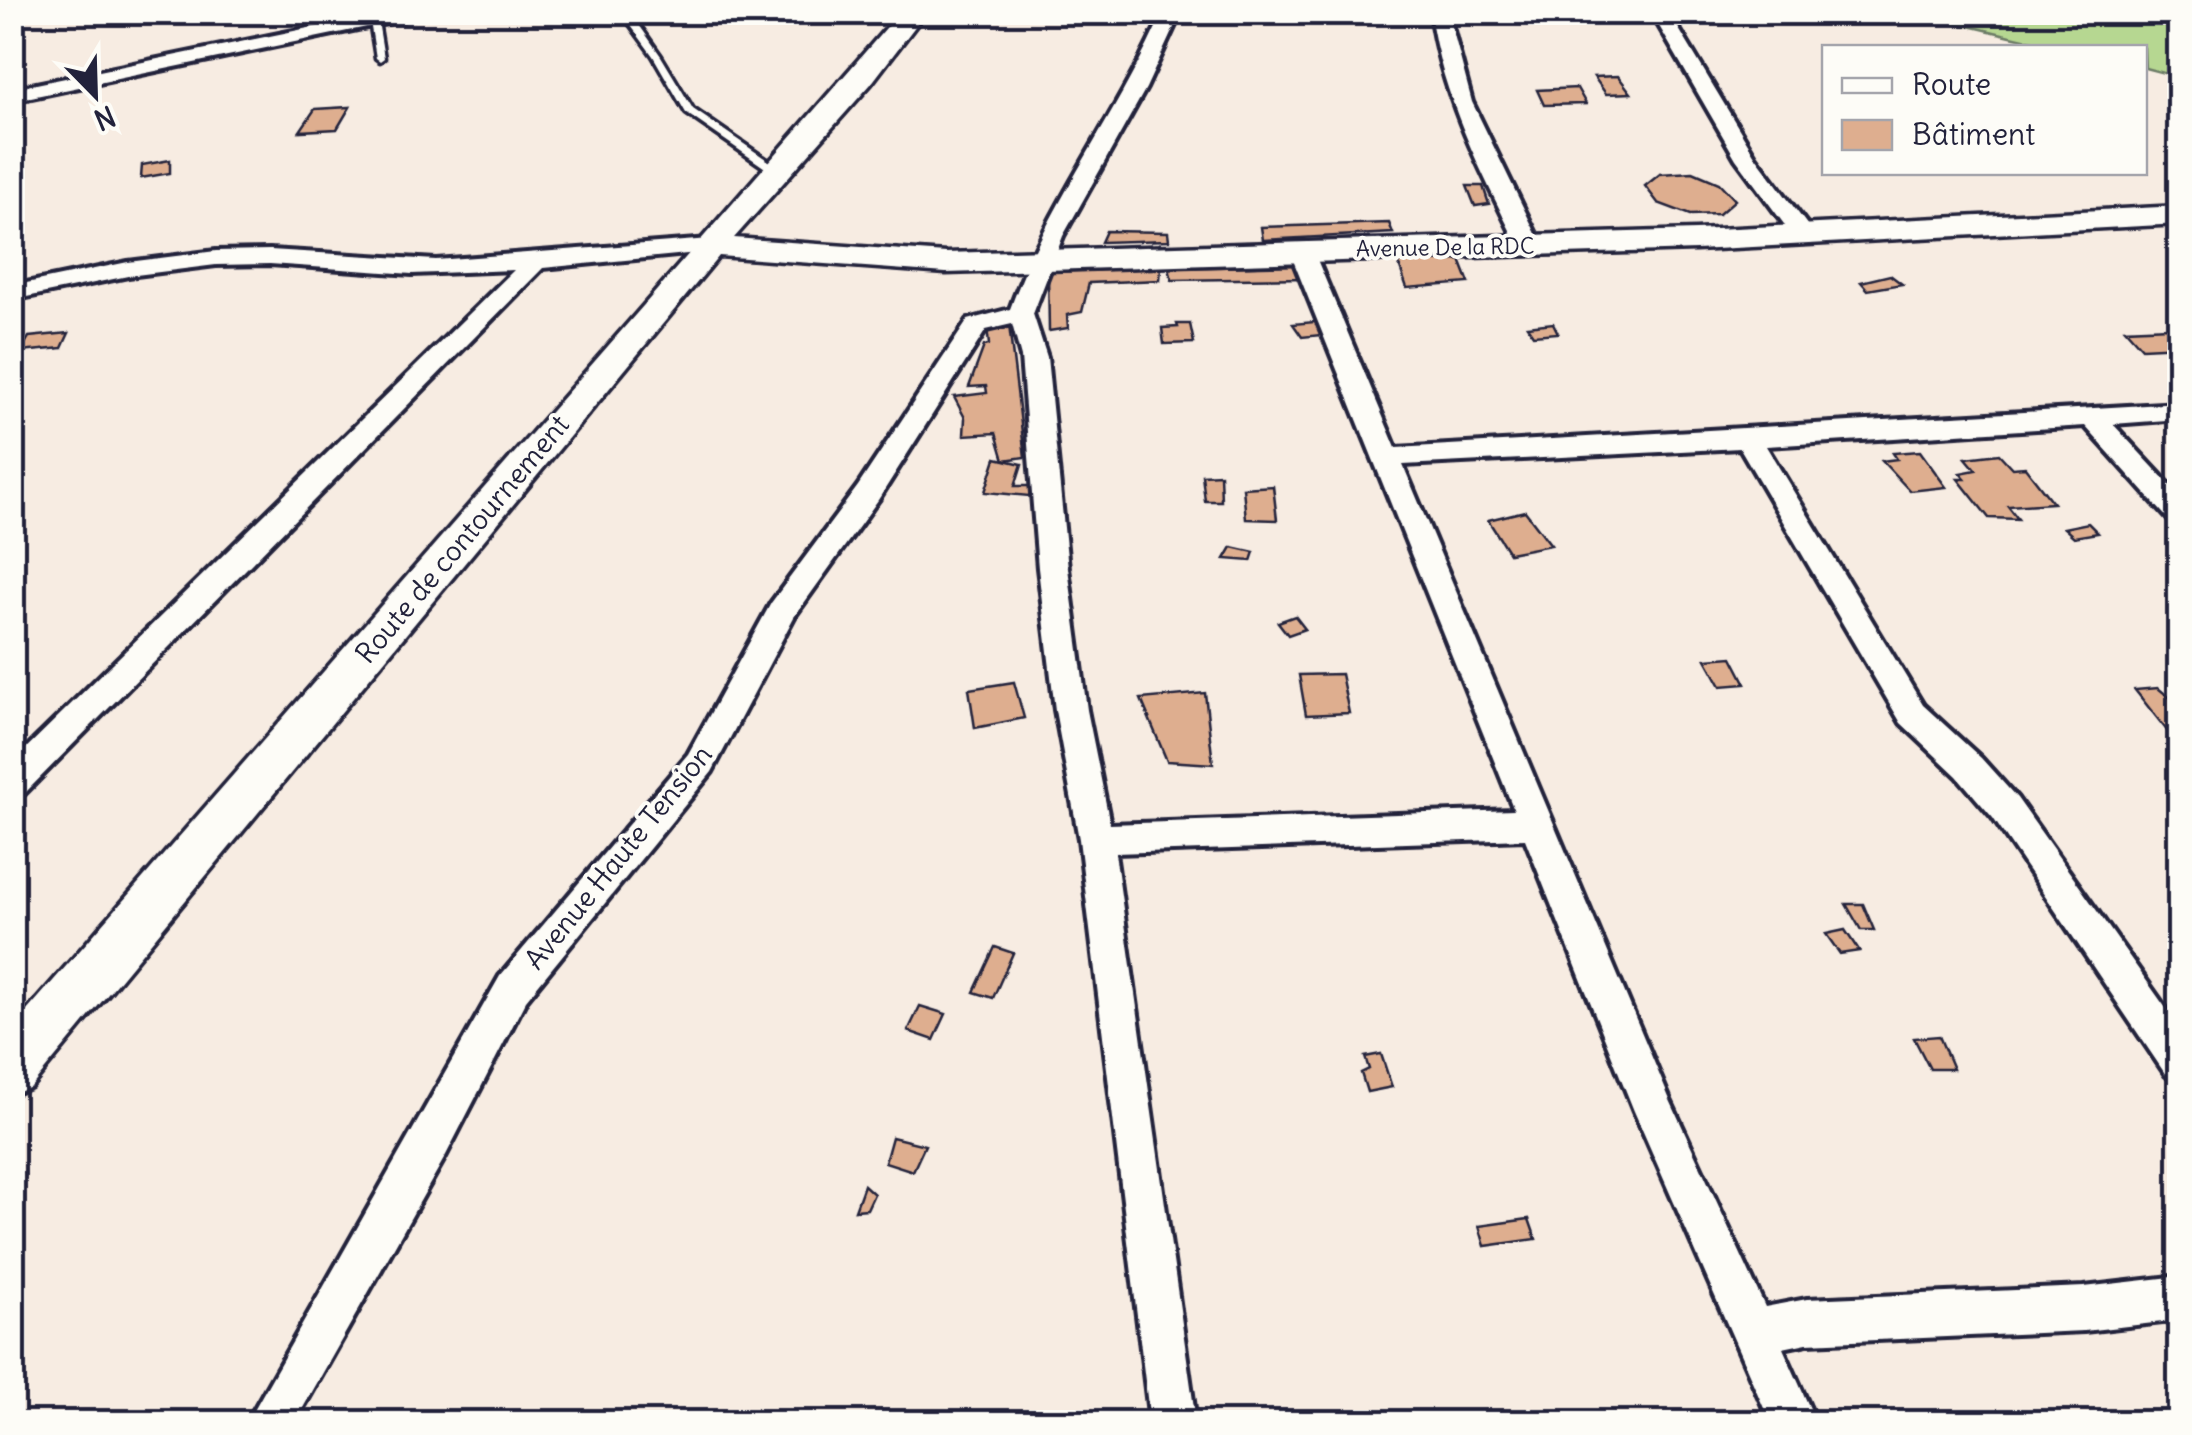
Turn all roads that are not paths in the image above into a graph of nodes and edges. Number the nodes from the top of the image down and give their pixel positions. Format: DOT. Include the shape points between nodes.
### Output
graph roads {
  1 [pos="415,12"];
  2 [pos="625,12"];
  3 [pos="914,12"];
  4 [pos="1440,12"];
  5 [pos="1169,13"];
  6 [pos="1664,18"];
  7 [pos="374,21"];
  8 [pos="380,58"];
  9 [pos="12,95"];
  10 [pos="775,170"];
  11 [pos="2180,214"];
  12 [pos="1803,234"];
  13 [pos="710,246"];
  14 [pos="1530,246"];
  15 [pos="1301,250"];
  16 [pos="1041,257"];
  17 [pos="538,260"];
  18 [pos="12,293"];
  19 [pos="1021,314"];
  20 [pos="2180,411"];
  21 [pos="2092,417"];
  22 [pos="1748,439"];
  23 [pos="1386,457"];
  24 [pos="2180,514"];
  25 [pos="12,784"];
  26 [pos="1536,824"];
  27 [pos="1096,840"];
  28 [pos="17,1054"];
  29 [pos="2180,1062"];
  30 [pos="2180,1298"];
  31 [pos="1754,1332"];
  32 [pos="270,1422"];
  33 [pos="1173,1422"];
  34 [pos="1793,1422"];
  1 -- 7 [label="street"];
  2 -- 10 [label="lane" via="689,111"];
  3 -- 10 [label="street, Route de contournement"];
  4 -- 14 [label="street" via="1476,140"];
  5 -- 16 [label="street" via="1103,150"];
  6 -- 12 [label="street" via="1747,159"];
  7 -- 8 [label="lane"];
  7 -- 9 [label="street"];
  10 -- 13 [label="street, Route de contournement"];
  11 -- 12 [label="street, Avenue De la RDC"];
  12 -- 14 [label="street, Avenue De la RDC"];
  13 -- 16 [label="street, Avenue De la RDC" via="946,262"];
  13 -- 17 [label="street"];
  13 -- 28 [label="street, Route de contournement"];
  14 -- 15 [label="street, Avenue De la RDC"];
  15 -- 16 [label="street, Avenue De la RDC"];
  15 -- 23 [label="street"];
  16 -- 19 [label="street"];
  17 -- 18 [label="street" via="431,267 208,258"];
  17 -- 25 [label="street"];
  19 -- 27 [label="street" via="1034,357 1055,586"];
  19 -- 32 [label="street, Avenue Haute Tension" via="976,325 782,611 700,764 513,988"];
  20 -- 21 [label="street"];
  21 -- 22 [label="street"];
  21 -- 24 [label="street"];
  22 -- 23 [label="street"];
  22 -- 29 [label="street" via="1912,714 2005,808"];
  23 -- 26 [label="street"];
  26 -- 27 [label="street"];
  26 -- 31 [label="street"];
  27 -- 33 [label="street"];
  30 -- 31 [label="street" via="2084,1309 1807,1321"];
  31 -- 34 [label="street"];
}
